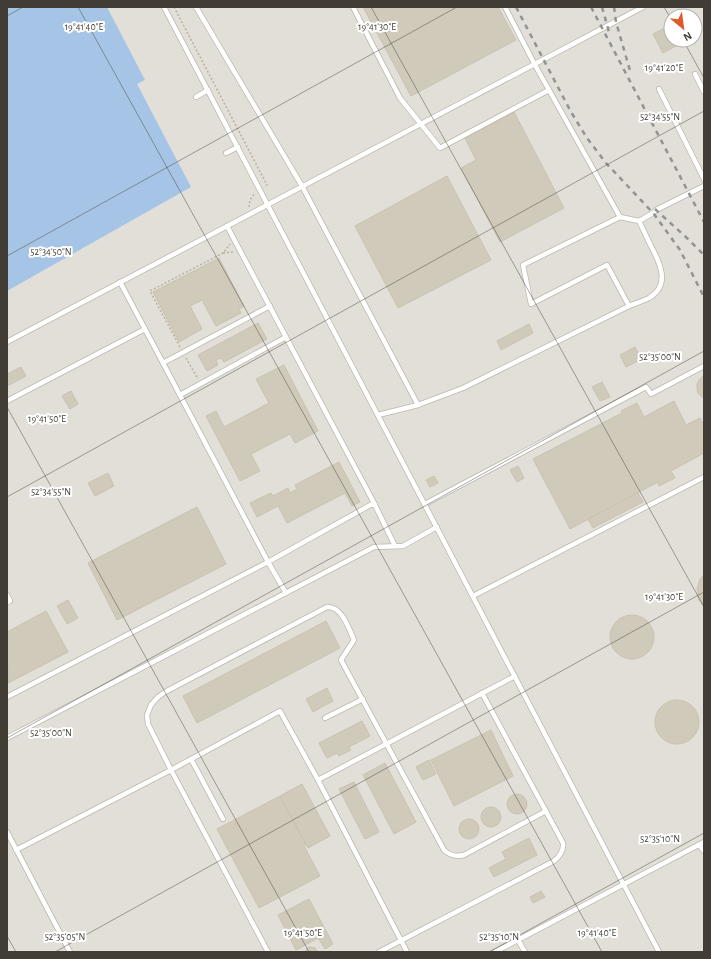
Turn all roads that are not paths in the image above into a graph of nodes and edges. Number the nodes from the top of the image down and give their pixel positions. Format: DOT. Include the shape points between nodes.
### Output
graph roads {
  1 [pos="164,7"];
  2 [pos="196,7"];
  3 [pos="353,7"];
  4 [pos="504,7"];
  5 [pos="643,7"];
  6 [pos="535,65"];
  7 [pos="695,74"];
  8 [pos="208,90"];
  9 [pos="549,90"];
  10 [pos="659,90"];
  11 [pos="704,92"];
  12 [pos="196,97"];
  13 [pos="421,124"];
  14 [pos="238,147"];
  15 [pos="226,153"];
  16 [pos="704,179"];
  17 [pos="302,186"];
  18 [pos="704,186"];
  19 [pos="267,204"];
  20 [pos="620,217"];
  21 [pos="639,221"];
  22 [pos="227,226"];
  23 [pos="120,282"];
  24 [pos="270,306"];
  25 [pos="629,306"];
  26 [pos="145,329"];
  27 [pos="286,337"];
  28 [pos="7,342"];
  29 [pos="163,363"];
  30 [pos="704,366"];
  31 [pos="180,395"];
  32 [pos="7,401"];
  33 [pos="418,405"];
  34 [pos="378,415"];
  35 [pos="704,477"];
  36 [pos="374,503"];
  37 [pos="425,504"];
  38 [pos="437,528"];
  39 [pos="395,546"];
  40 [pos="268,562"];
  41 [pos="286,593"];
  42 [pos="7,595"];
  43 [pos="473,596"];
  44 [pos="7,602"];
  45 [pos="515,676"];
  46 [pos="482,693"];
  47 [pos="7,697"];
  48 [pos="363,699"];
  49 [pos="325,718"];
  50 [pos="7,738"];
  51 [pos="387,743"];
  52 [pos="191,759"];
  53 [pos="171,770"];
  54 [pos="318,780"];
  55 [pos="546,811"];
  56 [pos="223,819"];
  57 [pos="7,832"];
  58 [pos="702,843"];
  59 [pos="16,850"];
  60 [pos="704,851"];
  61 [pos="624,884"];
  62 [pos="518,940"];
  63 [pos="401,941"];
  64 [pos="70,952"];
  65 [pos="268,952"];
  66 [pos="379,952"];
  67 [pos="407,952"];
  68 [pos="495,952"];
  69 [pos="525,952"];
  70 [pos="659,952"];
  1 -- 8 [label="lane"];
  2 -- 17 [label="lane"];
  3 -- 13 [label="lane" via="400,98"];
  4 -- 6 [label="lane"];
  5 -- 6 [label="lane"];
  6 -- 9 [label="lane"];
  6 -- 13 [label="lane"];
  7 -- 11 [label="lane"];
  8 -- 12 [label="lane"];
  8 -- 14 [label="lane"];
  9 -- 13 [label="lane" via="440,148"];
  9 -- 20 [label="lane"];
  10 -- 16 [label="lane"];
  13 -- 17 [label="lane"];
  14 -- 15 [label="lane"];
  14 -- 19 [label="lane"];
  17 -- 19 [label="lane"];
  17 -- 33 [label="lane"];
  18 -- 21 [label="lane"];
  19 -- 22 [label="lane"];
  19 -- 34 [label="lane"];
  20 -- 21 [label="lane"];
  20 -- 25 [label="lane" via="523,265 531,304 606,265"];
  21 -- 25 [label="lane" via="660,263 662,281 650,298"];
  22 -- 23 [label="lane"];
  22 -- 24 [label="lane"];
  23 -- 26 [label="lane"];
  23 -- 28 [label="lane"];
  24 -- 27 [label="lane"];
  24 -- 29 [label="lane"];
  25 -- 33 [label="lane" via="464,388"];
  26 -- 29 [label="lane"];
  26 -- 32 [label="lane"];
  27 -- 31 [label="lane"];
  27 -- 36 [label="lane"];
  29 -- 31 [label="lane"];
  30 -- 37 [label="lane" via="651,394 646,387"];
  31 -- 40 [label="lane"];
  33 -- 34 [label="lane"];
  34 -- 37 [label="lane"];
  35 -- 43 [label="lane"];
  36 -- 39 [label="lane"];
  36 -- 40 [label="lane"];
  37 -- 38 [label="lane"];
  38 -- 39 [label="lane" via="403,546"];
  38 -- 43 [label="lane"];
  39 -- 41 [label="lane" via="374,547"];
  40 -- 41 [label="lane"];
  40 -- 47 [label="lane"];
  41 -- 50 [label="lane"];
  42 -- 44 [label="lane" via="10,601"];
  43 -- 45 [label="lane"];
  45 -- 46 [label="lane"];
  45 -- 61 [label="lane"];
  46 -- 51 [label="lane"];
  46 -- 55 [label="lane"];
  48 -- 49 [label="lane"];
  48 -- 51 [label="lane"];
  48 -- 53 [label="lane" via="341,660 354,640 340,613 335,608 327,607 158,697 147,715 148,724"];
  51 -- 54 [label="lane"];
  51 -- 55 [label="lane" via="448,854 464,855"];
  52 -- 53 [label="lane"];
  52 -- 54 [label="lane" via="280,711"];
  52 -- 56 [label="lane"];
  53 -- 59 [label="lane"];
  53 -- 65 [label="lane"];
  54 -- 63 [label="lane"];
  55 -- 63 [label="lane" via="563,843 562,853 554,861"];
  57 -- 59 [label="lane"];
  58 -- 60 [label="lane"];
  58 -- 61 [label="lane"];
  59 -- 64 [label="lane"];
  61 -- 62 [label="lane"];
  61 -- 70 [label="lane"];
  62 -- 68 [label="lane"];
  62 -- 69 [label="lane"];
  63 -- 66 [label="lane"];
  63 -- 67 [label="lane"];
}
